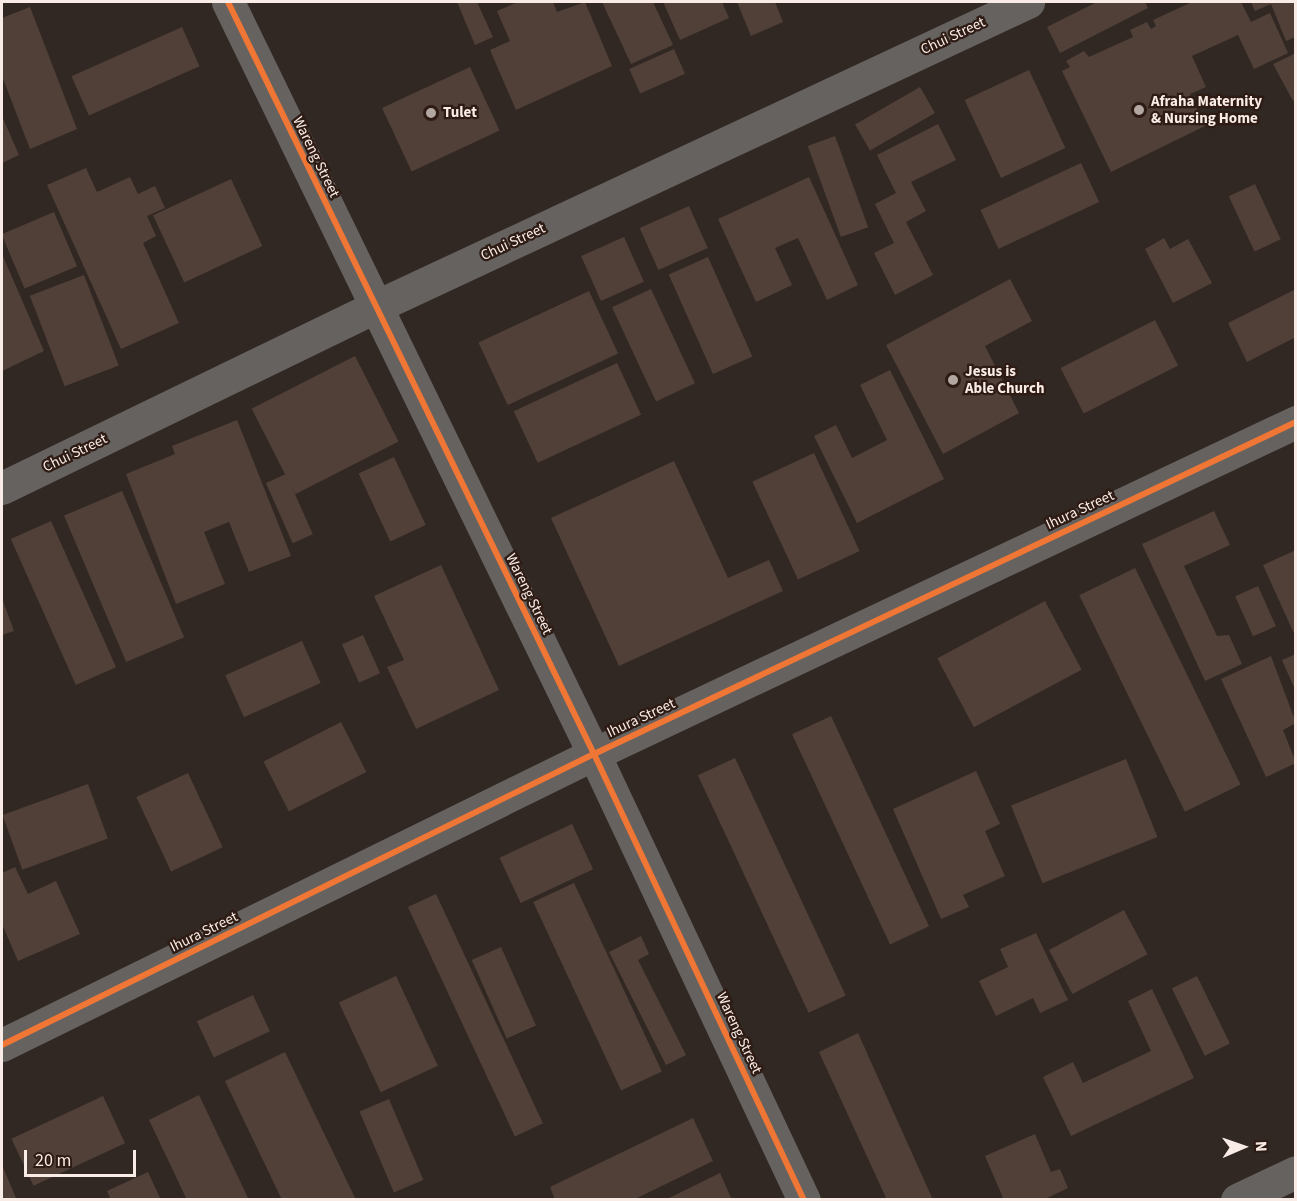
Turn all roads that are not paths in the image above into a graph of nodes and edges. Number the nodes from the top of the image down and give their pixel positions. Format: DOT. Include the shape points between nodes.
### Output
graph roads {
  1 [pos="228,2"];
  2 [pos="1028,2"];
  3 [pos="375,307"];
  4 [pos="1296,422"];
  5 [pos="2,488"];
  6 [pos="594,754"];
  7 [pos="2,1045"];
  8 [pos="1296,1172"];
  9 [pos="804,1200"];
  10 [pos="1237,1200"];
  1 -- 3 [label="street, Wareng Street"];
  2 -- 3 [label="street, Chui Street"];
  3 -- 5 [label="street, Chui Street"];
  3 -- 6 [label="street, Wareng Street"];
  4 -- 6 [label="street, Ihura Street"];
  6 -- 7 [label="street, Ihura Street"];
  6 -- 9 [label="street, Wareng Street"];
  8 -- 10 [label="street"];
}
